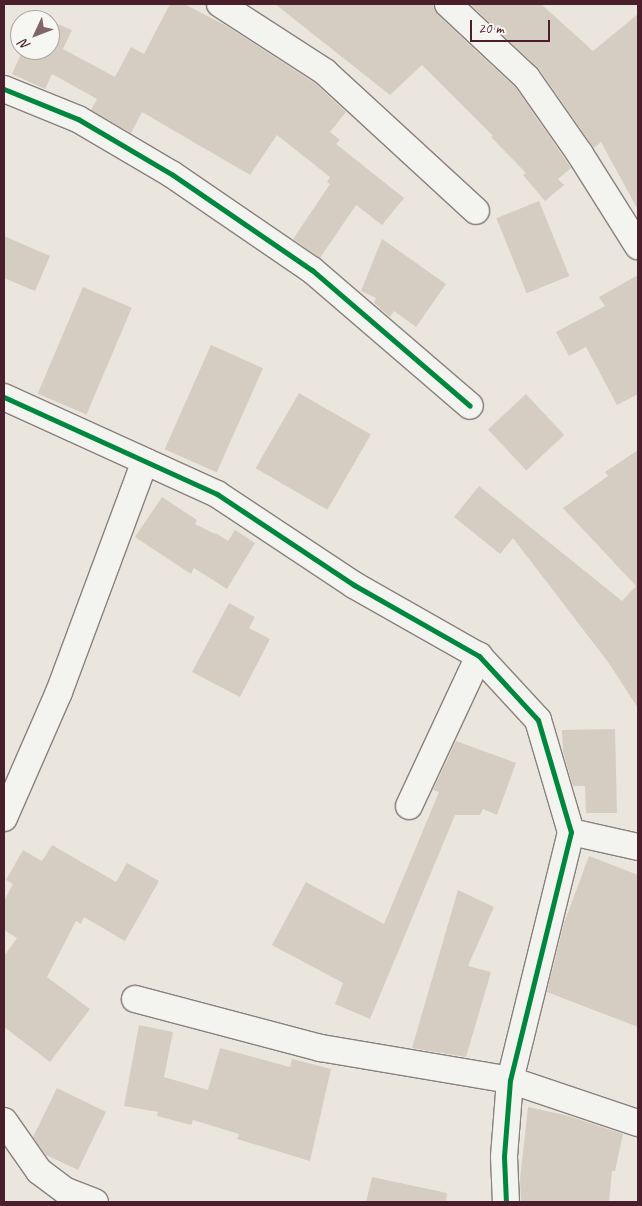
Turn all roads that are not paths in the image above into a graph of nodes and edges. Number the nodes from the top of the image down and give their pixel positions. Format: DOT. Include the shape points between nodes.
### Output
graph roads {
  1 [pos="220,4"];
  2 [pos="448,4"];
  3 [pos="4,89"];
  4 [pos="476,211"];
  5 [pos="638,246"];
  6 [pos="4,397"];
  7 [pos="470,406"];
  8 [pos="145,461"];
  9 [pos="479,656"];
  10 [pos="409,806"];
  11 [pos="4,818"];
  12 [pos="571,832"];
  13 [pos="638,847"];
  14 [pos="135,999"];
  15 [pos="510,1080"];
  16 [pos="4,1121"];
  17 [pos="638,1123"];
  18 [pos="95,1202"];
  19 [pos="506,1202"];
  1 -- 4 [label="street" via="325,72"];
  2 -- 5 [label="street" via="527,78"];
  3 -- 7 [label="street" via="78,119 181,181 312,270"];
  6 -- 8 [label="street"];
  8 -- 9 [label="street" via="217,494 354,585"];
  8 -- 11 [label="street" via="59,692"];
  9 -- 10 [label="street"];
  9 -- 12 [label="street" via="538,720"];
  12 -- 13 [label="street"];
  12 -- 15 [label="street"];
  14 -- 15 [label="street" via="322,1048"];
  15 -- 17 [label="street"];
  15 -- 19 [label="street" via="504,1157"];
  16 -- 18 [label="street" via="39,1171 66,1191"];
}
